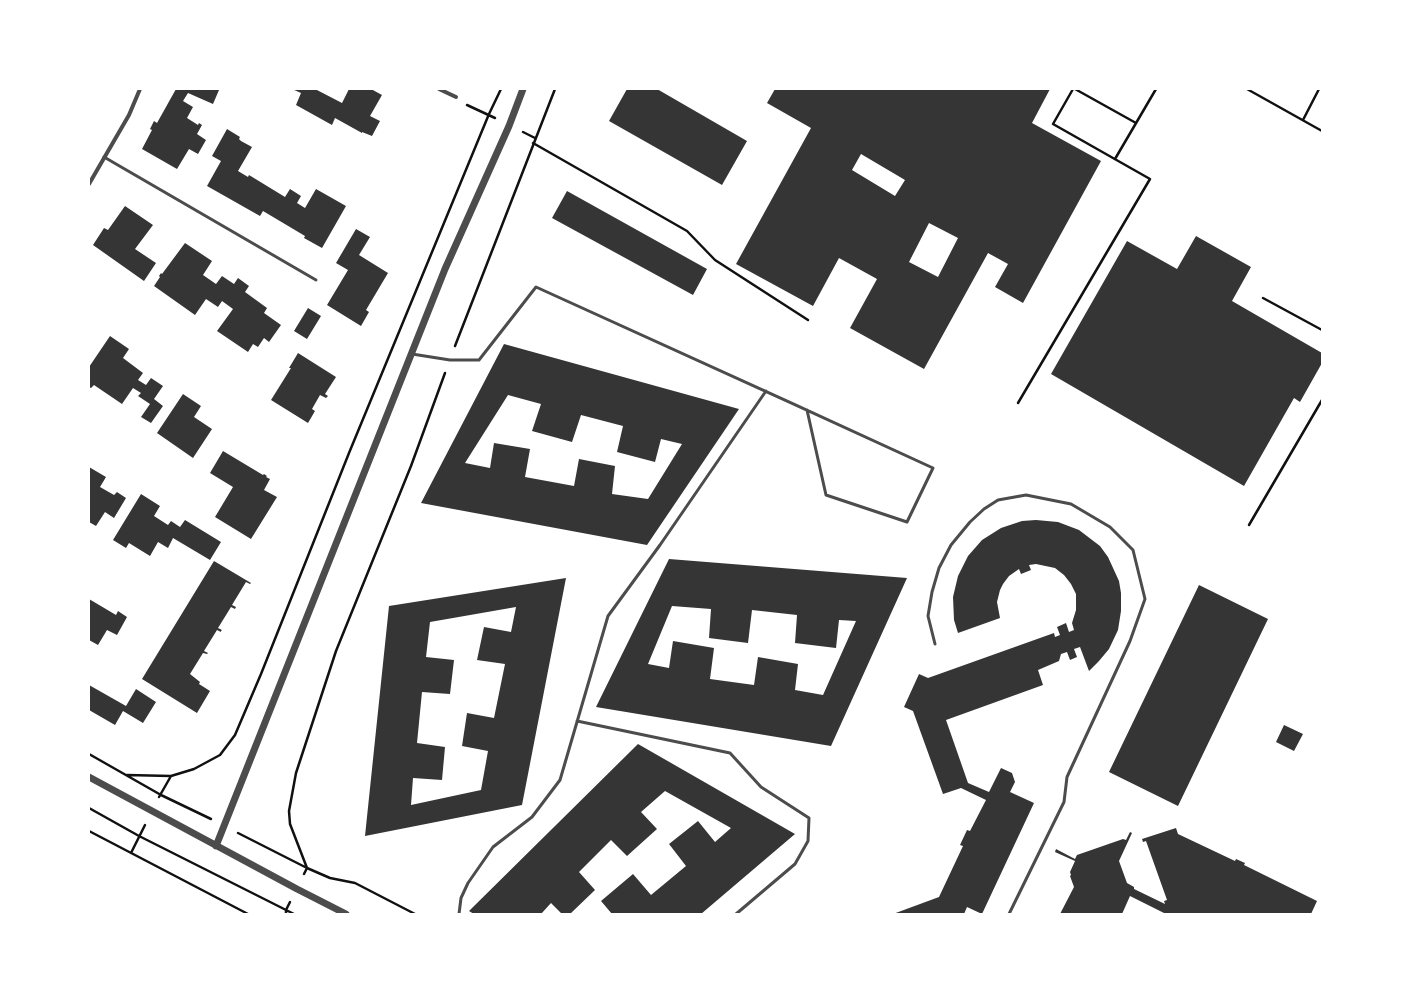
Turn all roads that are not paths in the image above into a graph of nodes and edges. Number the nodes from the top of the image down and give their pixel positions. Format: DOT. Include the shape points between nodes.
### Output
graph roads {
  1 [pos="140,89"];
  2 [pos="439,89"];
  3 [pos="523,89"];
  4 [pos="456,97"];
  5 [pos="104,157"];
  6 [pos="89,184"];
  7 [pos="316,280"];
  8 [pos="412,354"];
  9 [pos="766,391"];
  10 [pos="807,410"];
  11 [pos="935,644"];
  12 [pos="577,721"];
  13 [pos="89,778"];
  14 [pos="216,846"];
  15 [pos="346,914"];
  16 [pos="459,914"];
  17 [pos="736,914"];
  18 [pos="1009,914"];
  1 -- 5 [label="street" via="129,115"];
  2 -- 4 [label="street"];
  3 -- 8 [label="street" via="445,269"];
  5 -- 6 [label="street"];
  5 -- 7 [label="lane"];
  8 -- 9 [label="lane" via="450,360 478,360 536,287"];
  8 -- 14 [label="street"];
  9 -- 10 [label="lane"];
  9 -- 12 [label="lane" via="608,616"];
  10 -- 10 [label="lane" via="933,468 907,522 826,495"];
  11 -- 18 [label="lane" via="928,616 939,568 951,545 970,522 998,500 1026,495 1071,504 1110,527 1133,550 1145,599 1130,641 1067,777 1064,802"];
  12 -- 16 [label="lane" via="560,780 532,817 494,847 460,898"];
  12 -- 17 [label="lane" via="730,753 761,787 809,818 808,842 795,864"];
  13 -- 14 [label="street"];
  14 -- 15 [label="street"];
}
